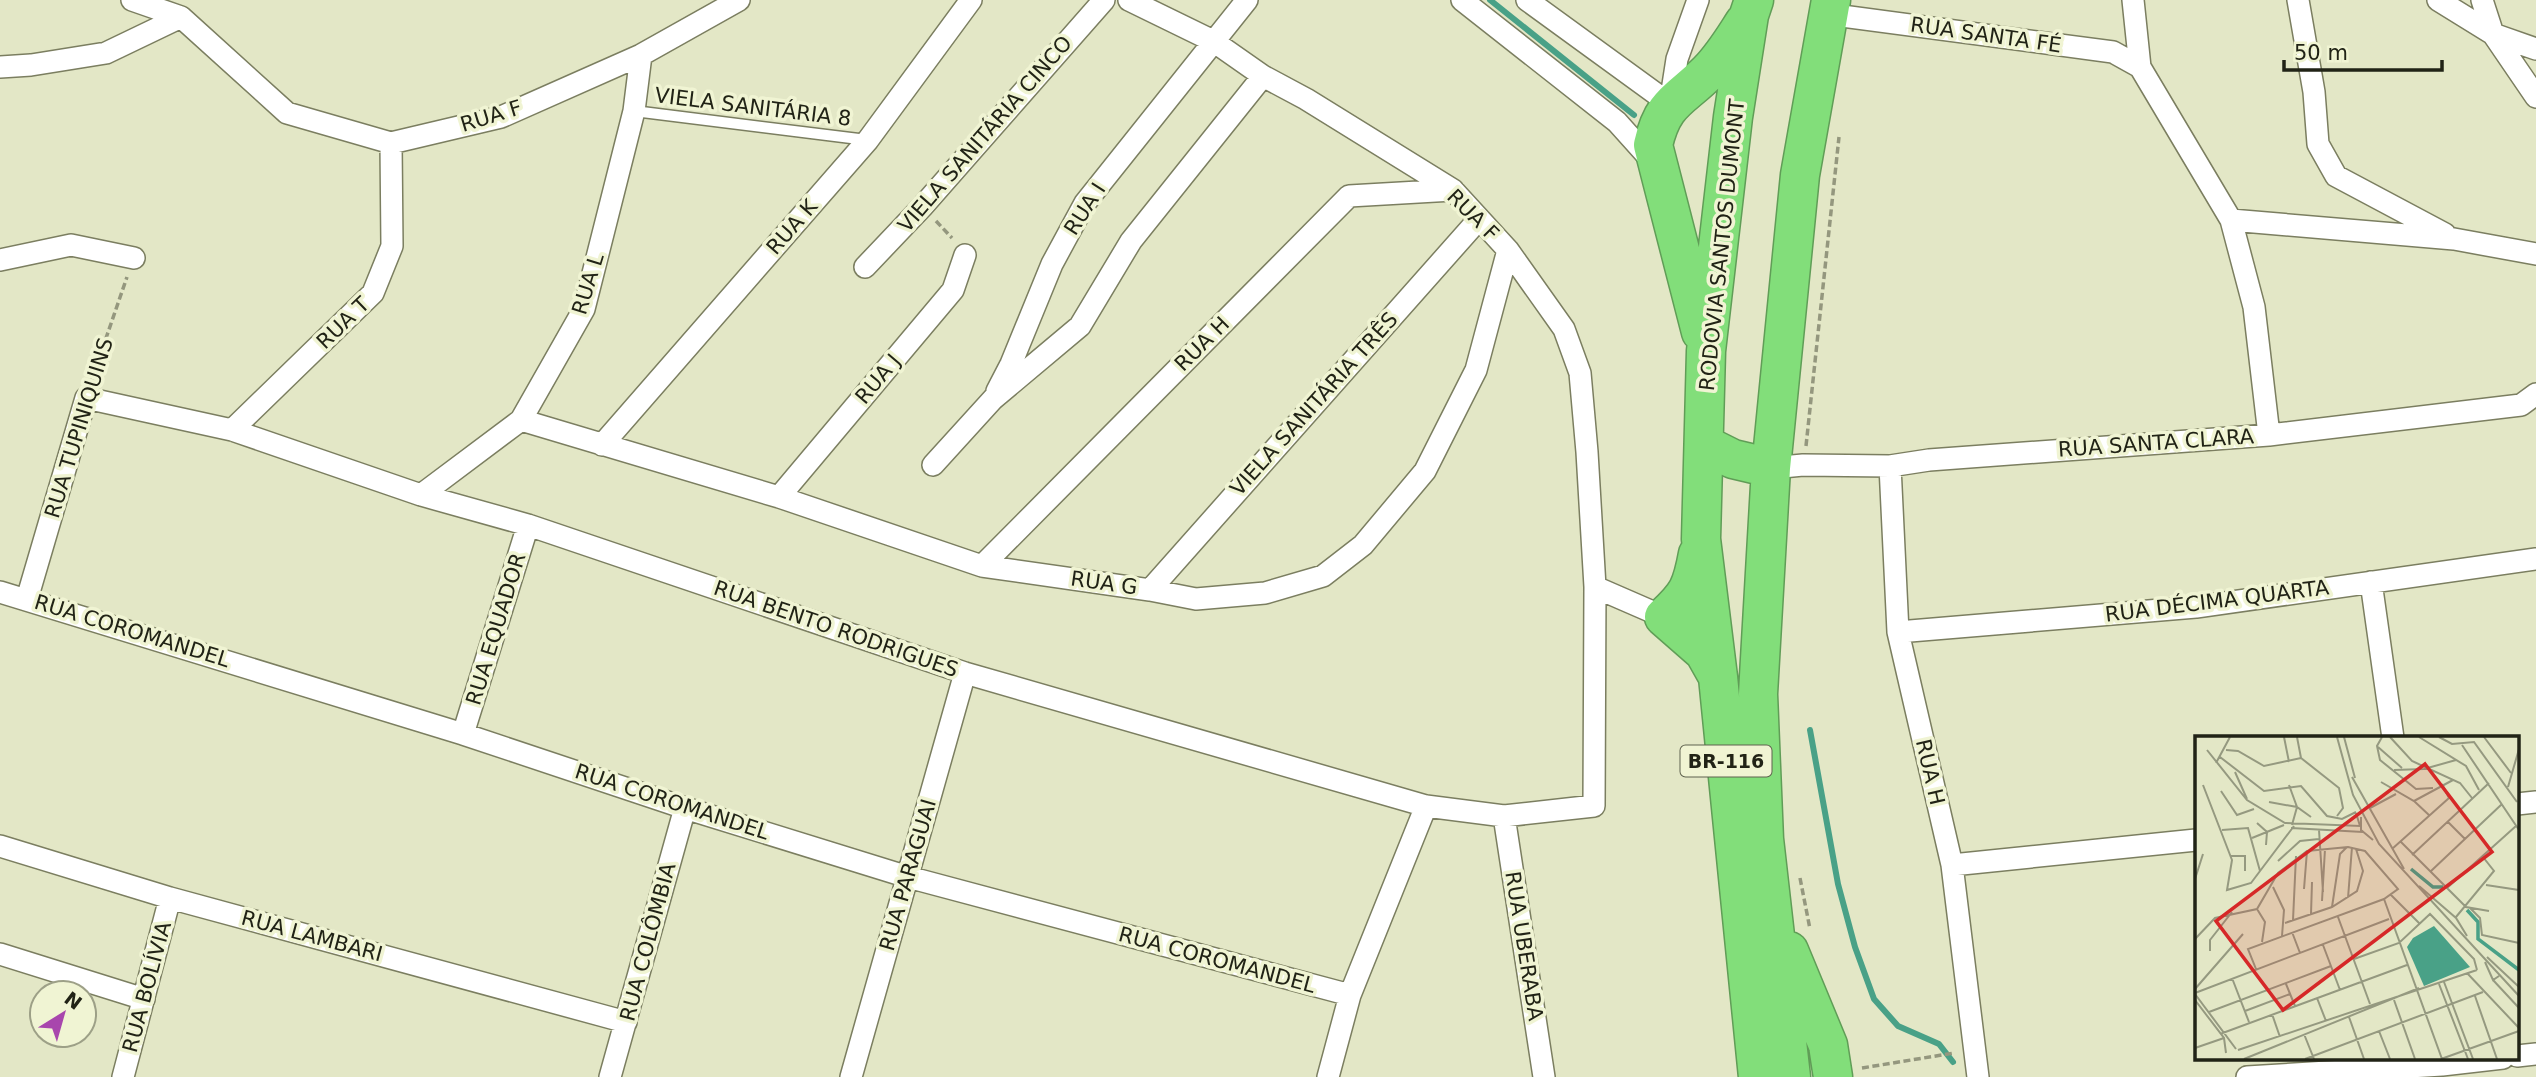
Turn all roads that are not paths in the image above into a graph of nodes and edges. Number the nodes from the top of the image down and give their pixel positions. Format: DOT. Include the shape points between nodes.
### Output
graph roads {
  1 [pos="132,0"];
  2 [pos="739,0"];
  3 [pos="971,0"];
  4 [pos="1104,0"];
  5 [pos="1129,0"];
  6 [pos="1247,0"];
  7 [pos="1462,0"];
  8 [pos="1527,0"];
  9 [pos="1698,0"];
  10 [pos="2133,0"];
  11 [pos="2298,0"];
  12 [pos="2438,0"];
  13 [pos="2482,0"];
  14 [pos="1829,7"];
  15 [pos="1751,8"];
  16 [pos="181,17"];
  17 [pos="2493,34"];
  18 [pos="1213,41"];
  19 [pos="2536,49"];
  20 [pos="641,55"];
  21 [pos="0,67"];
  22 [pos="2140,67"];
  23 [pos="1263,76"];
  24 [pos="2536,97"];
  25 [pos="1670,104"];
  26 [pos="634,111"];
  27 [pos="868,141"];
  28 [pos="391,143"];
  29 [pos="1660,169"];
  30 [pos="1453,190"];
  31 [pos="1479,219"];
  32 [pos="2231,220"];
  33 [pos="2454,239"];
  34 [pos="1508,250"];
  35 [pos="2536,254"];
  36 [pos="965,255"];
  37 [pos="134,258"];
  38 [pos="0,260"];
  39 [pos="865,267"];
  40 [pos="1706,351"];
  41 [pos="2536,394"];
  42 [pos="86,398"];
  43 [pos="993,399"];
  44 [pos="521,420"];
  45 [pos="232,430"];
  46 [pos="2269,435"];
  47 [pos="602,445"];
  48 [pos="1705,445"];
  49 [pos="933,465"];
  50 [pos="1787,466"];
  51 [pos="1890,466"];
  52 [pos="421,495"];
  53 [pos="779,497"];
  54 [pos="528,525"];
  55 [pos="1701,539"];
  56 [pos="2536,559"];
  57 [pos="982,565"];
  58 [pos="2371,582"];
  59 [pos="1595,587"];
  60 [pos="1150,590"];
  61 [pos="0,592"];
  62 [pos="27,599"];
  63 [pos="1664,617"];
  64 [pos="1898,632"];
  65 [pos="965,673"];
  66 [pos="1718,677"];
  67 [pos="463,734"];
  68 [pos="2393,736"];
  69 [pos="2536,802"];
  70 [pos="2518,804"];
  71 [pos="1426,806"];
  72 [pos="1594,806"];
  73 [pos="685,808"];
  74 [pos="1504,816"];
  75 [pos="2195,839"];
  76 [pos="0,846"];
  77 [pos="1952,864"];
  78 [pos="908,877"];
  79 [pos="170,898"];
  80 [pos="1771,909"];
  81 [pos="0,954"];
  82 [pos="1350,995"];
  83 [pos="144,999"];
  84 [pos="1751,1013"];
  85 [pos="626,1022"];
  86 [pos="2536,1054"];
  87 [pos="2518,1056"];
  88 [pos="2494,1060"];
  89 [pos="2442,1071"];
  90 [pos="1832,1075"];
  91 [pos="123,1077"];
  92 [pos="610,1077"];
  93 [pos="851,1077"];
  94 [pos="1328,1077"];
  95 [pos="1544,1077"];
  96 [pos="1743,1077"];
  97 [pos="1758,1077"];
  98 [pos="1791,1077"];
  99 [pos="1979,1077"];
  100 [pos="2247,1077"];
  1 -- 16 [label="street"];
  2 -- 20 [label="street, RUA F"];
  3 -- 27 [label="street, RUA K"];
  4 -- 39 [label="street, VIELA SANITÁRIA CINCO"];
  5 -- 18 [label="street, RUA F"];
  6 -- 18 [label="street, RUA I"];
  7 -- 29 [label="street" via="1617,122"];
  8 -- 25 [label="street"];
  9 -- 25 [label="street" via="1677,59"];
  10 -- 22 [label="street"];
  11 -- 33 [label="street" via="2318,144 2336,176"];
  12 -- 17 [label="street"];
  13 -- 17 [label="street"];
  14 -- 22 [label="street, RUA SANTA FÉ" via="2113,52"];
  14 -- 50 [label="highway, BR-116" via="1800,176"];
  15 -- 25 [label="highway" via="1716,64"];
  15 -- 40 [label="highway, RODOVIA SANTOS DUMONT / BR-116" via="1733,117"];
  16 -- 21 [label="street" via="106,53"];
  16 -- 28 [label="street, RUA F" via="287,113"];
  17 -- 19 [label="street"];
  17 -- 24 [label="street"];
  18 -- 23 [label="street, RUA F"];
  18 -- 43 [label="street, RUA I" via="1085,202 1052,264"];
  20 -- 26 [label="street, RUA L"];
  20 -- 28 [label="street, RUA F" via="501,117"];
  22 -- 32 [label="street"];
  23 -- 30 [label="street, RUA F"];
  23 -- 43 [label="street" via="1130,242 1080,326"];
  25 -- 29 [label="highway" via="1653,145"];
  26 -- 27 [label="lane, VIELA SANITÁRIA 8"];
  26 -- 44 [label="street, RUA L" via="584,309"];
  27 -- 47 [label="street, RUA K"];
  28 -- 45 [label="street, RUA T" via="392,246 373,293"];
  29 -- 40 [label="highway"];
  30 -- 31 [label="street, RUA F"];
  30 -- 57 [label="street, RUA H" via="1349,196"];
  31 -- 34 [label="street, RUA F"];
  31 -- 60 [label="street, VIELA SANITÁRIA TRÊS"];
  32 -- 33 [label="street"];
  32 -- 46 [label="street" via="2254,307"];
  33 -- 35 [label="street"];
  34 -- 59 [label="street, RUA F" via="1564,329 1580,373"];
  34 -- 60 [label="street, RUA G" via="1476,370 1424,471 1363,545 1323,576 1265,593 1196,599"];
  36 -- 53 [label="street, RUA J" via="953,290"];
  37 -- 38 [label="street" via="71,245"];
  40 -- 48 [label="highway, RODOVIA SANTOS DUMONT / BR-116"];
  41 -- 46 [label="street, RUA SANTA CLARA" via="2521,405"];
  42 -- 45 [label="street, RUA BENTO RODRIGUES"];
  42 -- 62 [label="street, RUA TUPINIQUINS"];
  43 -- 49 [label="street"];
  44 -- 47 [label="street, RUA G"];
  44 -- 52 [label="street, RUA L"];
  45 -- 52 [label="street, RUA BENTO RODRIGUES"];
  46 -- 51 [label="street, RUA SANTA CLARA"];
  47 -- 53 [label="street, RUA G"];
  48 -- 50 [label="highway" via="1733,459"];
  48 -- 55 [label="highway, RODOVIA SANTOS DUMONT / BR-116"];
  50 -- 51 [label="street, RUA SANTA CLARA"];
  50 -- 80 [label="highway, BR-116" via="1758,694"];
  51 -- 64 [label="street, RUA H"];
  52 -- 54 [label="street, RUA BENTO RODRIGUES"];
  53 -- 57 [label="street, RUA G"];
  54 -- 65 [label="street, RUA BENTO RODRIGUES"];
  54 -- 67 [label="street, RUA EQUADOR"];
  55 -- 63 [label="highway" via="1692,583"];
  55 -- 66 [label="highway, RODOVIA SANTOS DUMONT / BR-116"];
  56 -- 58 [label="street, RUA DÉCIMA QUARTA"];
  57 -- 60 [label="street, RUA G"];
  58 -- 64 [label="street, RUA DÉCIMA QUARTA" via="2196,607"];
  58 -- 68 [label="street"];
  59 -- 63 [label="street"];
  59 -- 72 [label="street, RUA F"];
  61 -- 62 [label="street, RUA COROMANDEL"];
  62 -- 67 [label="street, RUA COROMANDEL"];
  63 -- 66 [label="highway" via="1704,652"];
  64 -- 77 [label="street, RUA H"];
  65 -- 71 [label="street, RUA BENTO RODRIGUES"];
  65 -- 78 [label="street, RUA PARAGUAI"];
  66 -- 84 [label="highway, RODOVIA SANTOS DUMONT / BR-116"];
  67 -- 73 [label="street, RUA COROMANDEL"];
  69 -- 70 [label="street"];
  71 -- 74 [label="street, RUA BENTO RODRIGUES"];
  71 -- 82 [label="street"];
  72 -- 74 [label="street, RUA BENTO RODRIGUES"];
  73 -- 78 [label="street, RUA COROMANDEL"];
  73 -- 85 [label="street, RUA COLÔMBIA"];
  74 -- 95 [label="street, RUA UBERABA"];
  75 -- 77 [label="street"];
  76 -- 79 [label="street, RUA LAMBARI"];
  77 -- 99 [label="street, RUA H"];
  78 -- 82 [label="street, RUA COROMANDEL"];
  78 -- 93 [label="street, RUA PARAGUAI"];
  79 -- 83 [label="street, RUA BOLÍVIA"];
  79 -- 85 [label="street, RUA LAMBARI"];
  80 -- 90 [label="highway" via="1828,1045"];
  80 -- 98 [label="highway, BR-116"];
  81 -- 83 [label="street"];
  82 -- 94 [label="street"];
  83 -- 91 [label="street, RUA BOLÍVIA"];
  84 -- 96 [label="highway"];
  84 -- 97 [label="highway, RODOVIA SANTOS DUMONT / BR-116"];
  85 -- 92 [label="street, RUA COLÔMBIA"];
  86 -- 87 [label="street"];
  88 -- 89 [label="street"];
  89 -- 100 [label="street"];
}
